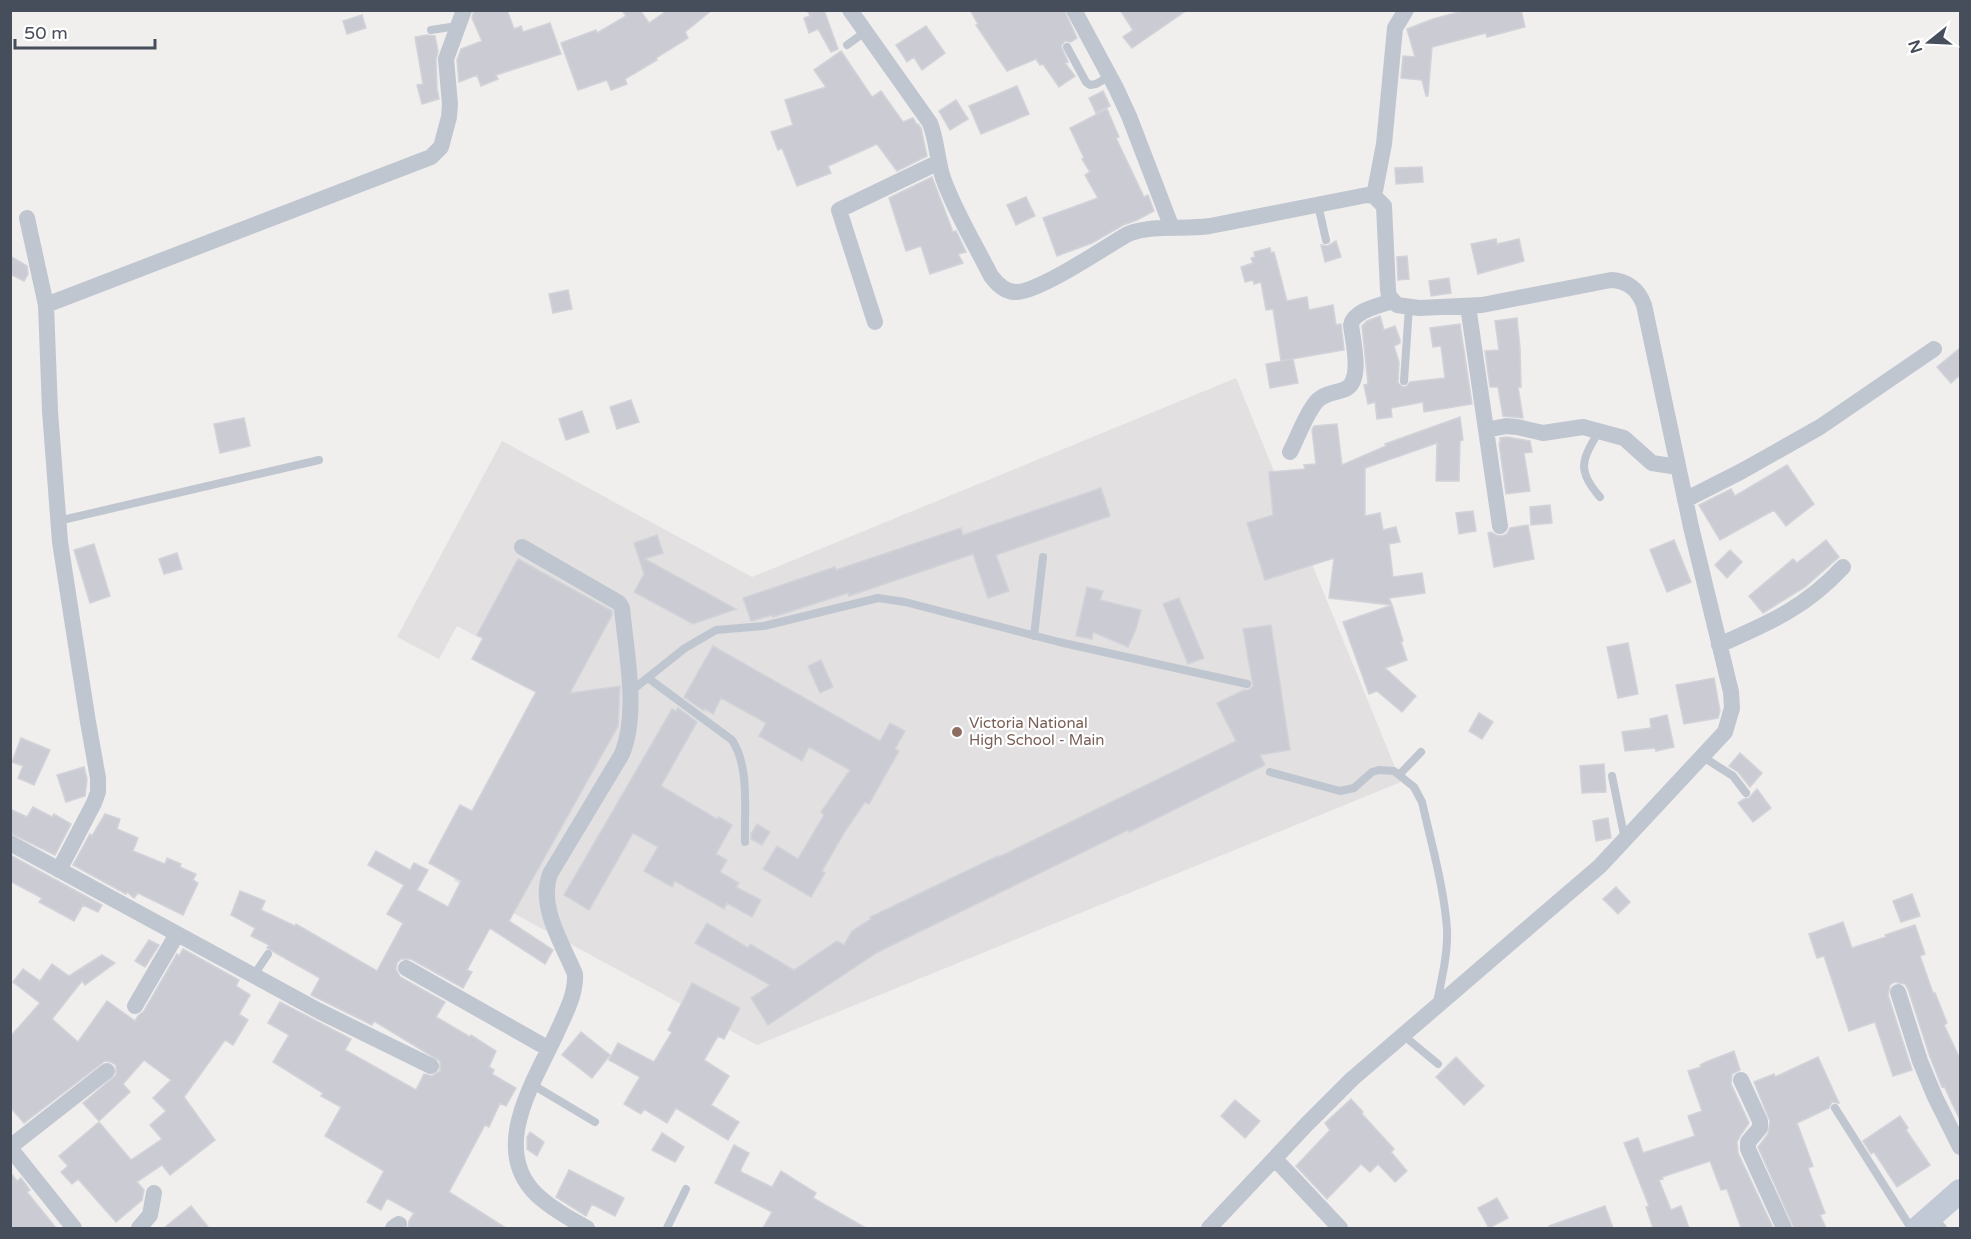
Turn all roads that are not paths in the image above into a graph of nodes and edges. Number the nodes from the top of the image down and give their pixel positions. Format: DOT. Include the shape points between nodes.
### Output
graph roads {
  1 [pos="850,10"];
  2 [pos="1074,10"];
  3 [pos="1406,10"];
  4 [pos="461,18"];
  5 [pos="431,30"];
  6 [pos="865,32"];
  7 [pos="847,45"];
  8 [pos="1068,46"];
  9 [pos="1110,76"];
  10 [pos="939,162"];
  11 [pos="1374,196"];
  12 [pos="1318,205"];
  13 [pos="27,218"];
  14 [pos="1172,228"];
  15 [pos="1326,240"];
  16 [pos="1392,301"];
  17 [pos="46,305"];
  18 [pos="1468,306"];
  19 [pos="1409,307"];
  20 [pos="875,322"];
  21 [pos="1934,349"];
  22 [pos="1404,381"];
  23 [pos="1486,430"];
  24 [pos="1599,430"];
  25 [pos="1290,452"];
  26 [pos="319,460"];
  27 [pos="1678,466"];
  28 [pos="1600,497"];
  29 [pos="1685,500"];
  30 [pos="58,521"];
  31 [pos="1500,526"];
  32 [pos="522,547"];
  33 [pos="1043,557"];
  34 [pos="1843,567"];
  35 [pos="1034,636"];
  36 [pos="1719,645"];
  37 [pos="648,678"];
  38 [pos="1248,684"];
  39 [pos="629,692"];
  40 [pos="1421,752"];
  41 [pos="1703,757"];
  42 [pos="1270,772"];
  43 [pos="1400,774"];
  44 [pos="1612,776"];
  45 [pos="1746,793"];
  46 [pos="1625,840"];
  47 [pos="745,842"];
  48 [pos="10,843"];
  49 [pos="59,870"];
  50 [pos="177,934"];
  51 [pos="268,954"];
  52 [pos="406,968"];
  53 [pos="254,975"];
  54 [pos="1898,992"];
  55 [pos="1437,1005"];
  56 [pos="135,1006"];
  57 [pos="1403,1034"];
  58 [pos="549,1049"];
  59 [pos="1438,1064"];
  60 [pos="431,1066"];
  61 [pos="107,1071"];
  62 [pos="1741,1080"];
  63 [pos="533,1085"];
  64 [pos="1835,1108"];
  65 [pos="595,1122"];
  66 [pos="1960,1147"];
  67 [pos="10,1148"];
  68 [pos="1275,1159"];
  69 [pos="686,1189"];
  70 [pos="1960,1191"];
  71 [pos="154,1193"];
  72 [pos="1931,1224"];
  73 [pos="74,1228"];
  74 [pos="139,1228"];
  75 [pos="587,1228"];
  76 [pos="667,1228"];
  77 [pos="1209,1228"];
  78 [pos="1340,1228"];
  79 [pos="1784,1228"];
  80 [pos="1911,1228"];
  1 -- 6 [label="street"];
  2 -- 9 [label="street"];
  3 -- 11 [label="street" via="1395,28 1384,144"];
  4 -- 5 [label="lane"];
  4 -- 17 [label="street" via="446,59 448,117 441,147 431,157"];
  6 -- 7 [label="lane"];
  6 -- 10 [label="street" via="930,123"];
  8 -- 9 [label="lane" via="1090,85"];
  9 -- 14 [label="street"];
  10 -- 14 [label="street" via="948,190 991,276 1008,291 1042,284 1128,234 1156,227"];
  10 -- 20 [label="street" via="838,210"];
  11 -- 12 [label="street"];
  11 -- 16 [label="street" via="1385,213 1388,290"];
  12 -- 14 [label="street" via="1210,226"];
  12 -- 15 [label="lane"];
  13 -- 17 [label="street"];
  16 -- 19 [label="street"];
  16 -- 25 [label="street" via="1359,313 1352,320 1356,366 1352,385 1316,403"];
  17 -- 30 [label="street"];
  18 -- 19 [label="street"];
  18 -- 23 [label="street"];
  18 -- 27 [label="street" via="1611,280 1630,286 1644,305"];
  19 -- 22 [label="lane"];
  21 -- 29 [label="street" via="1820,427"];
  23 -- 24 [label="street" via="1506,426 1543,432 1572,427"];
  23 -- 31 [label="street"];
  24 -- 27 [label="street" via="1624,438 1652,463"];
  24 -- 28 [label="lane" via="1585,454 1583,471"];
  26 -- 30 [label="lane"];
  27 -- 29 [label="street"];
  29 -- 36 [label="street"];
  30 -- 49 [label="street" via="98,778 94,803"];
  32 -- 39 [label="street" via="619,603"];
  33 -- 35 [label="lane"];
  34 -- 36 [label="street" via="1792,610"];
  35 -- 37 [label="lane" via="878,598 764,626 716,630 685,648"];
  35 -- 38 [label="lane"];
  36 -- 41 [label="street" via="1732,708 1725,732"];
  37 -- 39 [label="lane"];
  37 -- 47 [label="lane" via="732,740 738,749 744,766"];
  39 -- 58 [label="street" via="627,743 545,886 547,907 575,983"];
  40 -- 43 [label="lane"];
  41 -- 45 [label="lane" via="1733,776"];
  41 -- 46 [label="street"];
  42 -- 43 [label="lane" via="1340,791 1354,788 1379,770"];
  43 -- 55 [label="lane" via="1422,802 1445,912 1445,966"];
  44 -- 46 [label="lane"];
  46 -- 55 [label="street" via="1600,866"];
  48 -- 49 [label="street"];
  49 -- 50 [label="street"];
  50 -- 53 [label="street"];
  50 -- 56 [label="street"];
  51 -- 53 [label="lane"];
  52 -- 58 [label="street"];
  53 -- 60 [label="street"];
  54 -- 66 [label="street" via="1920,1061"];
  55 -- 57 [label="street"];
  57 -- 59 [label="lane"];
  57 -- 68 [label="street" via="1352,1079"];
  58 -- 63 [label="street"];
  61 -- 67 [label="street"];
  62 -- 79 [label="street" via="1760,1121 1748,1149"];
  63 -- 65 [label="lane"];
  63 -- 75 [label="street" via="515,1135 523,1178 545,1202"];
  64 -- 80 [label="lane"];
  67 -- 73 [label="street"];
  68 -- 77 [label="street"];
  68 -- 78 [label="street"];
  69 -- 76 [label="lane"];
  70 -- 72 [label="main road"];
  71 -- 74 [label="street" via="150,1215"];
}
